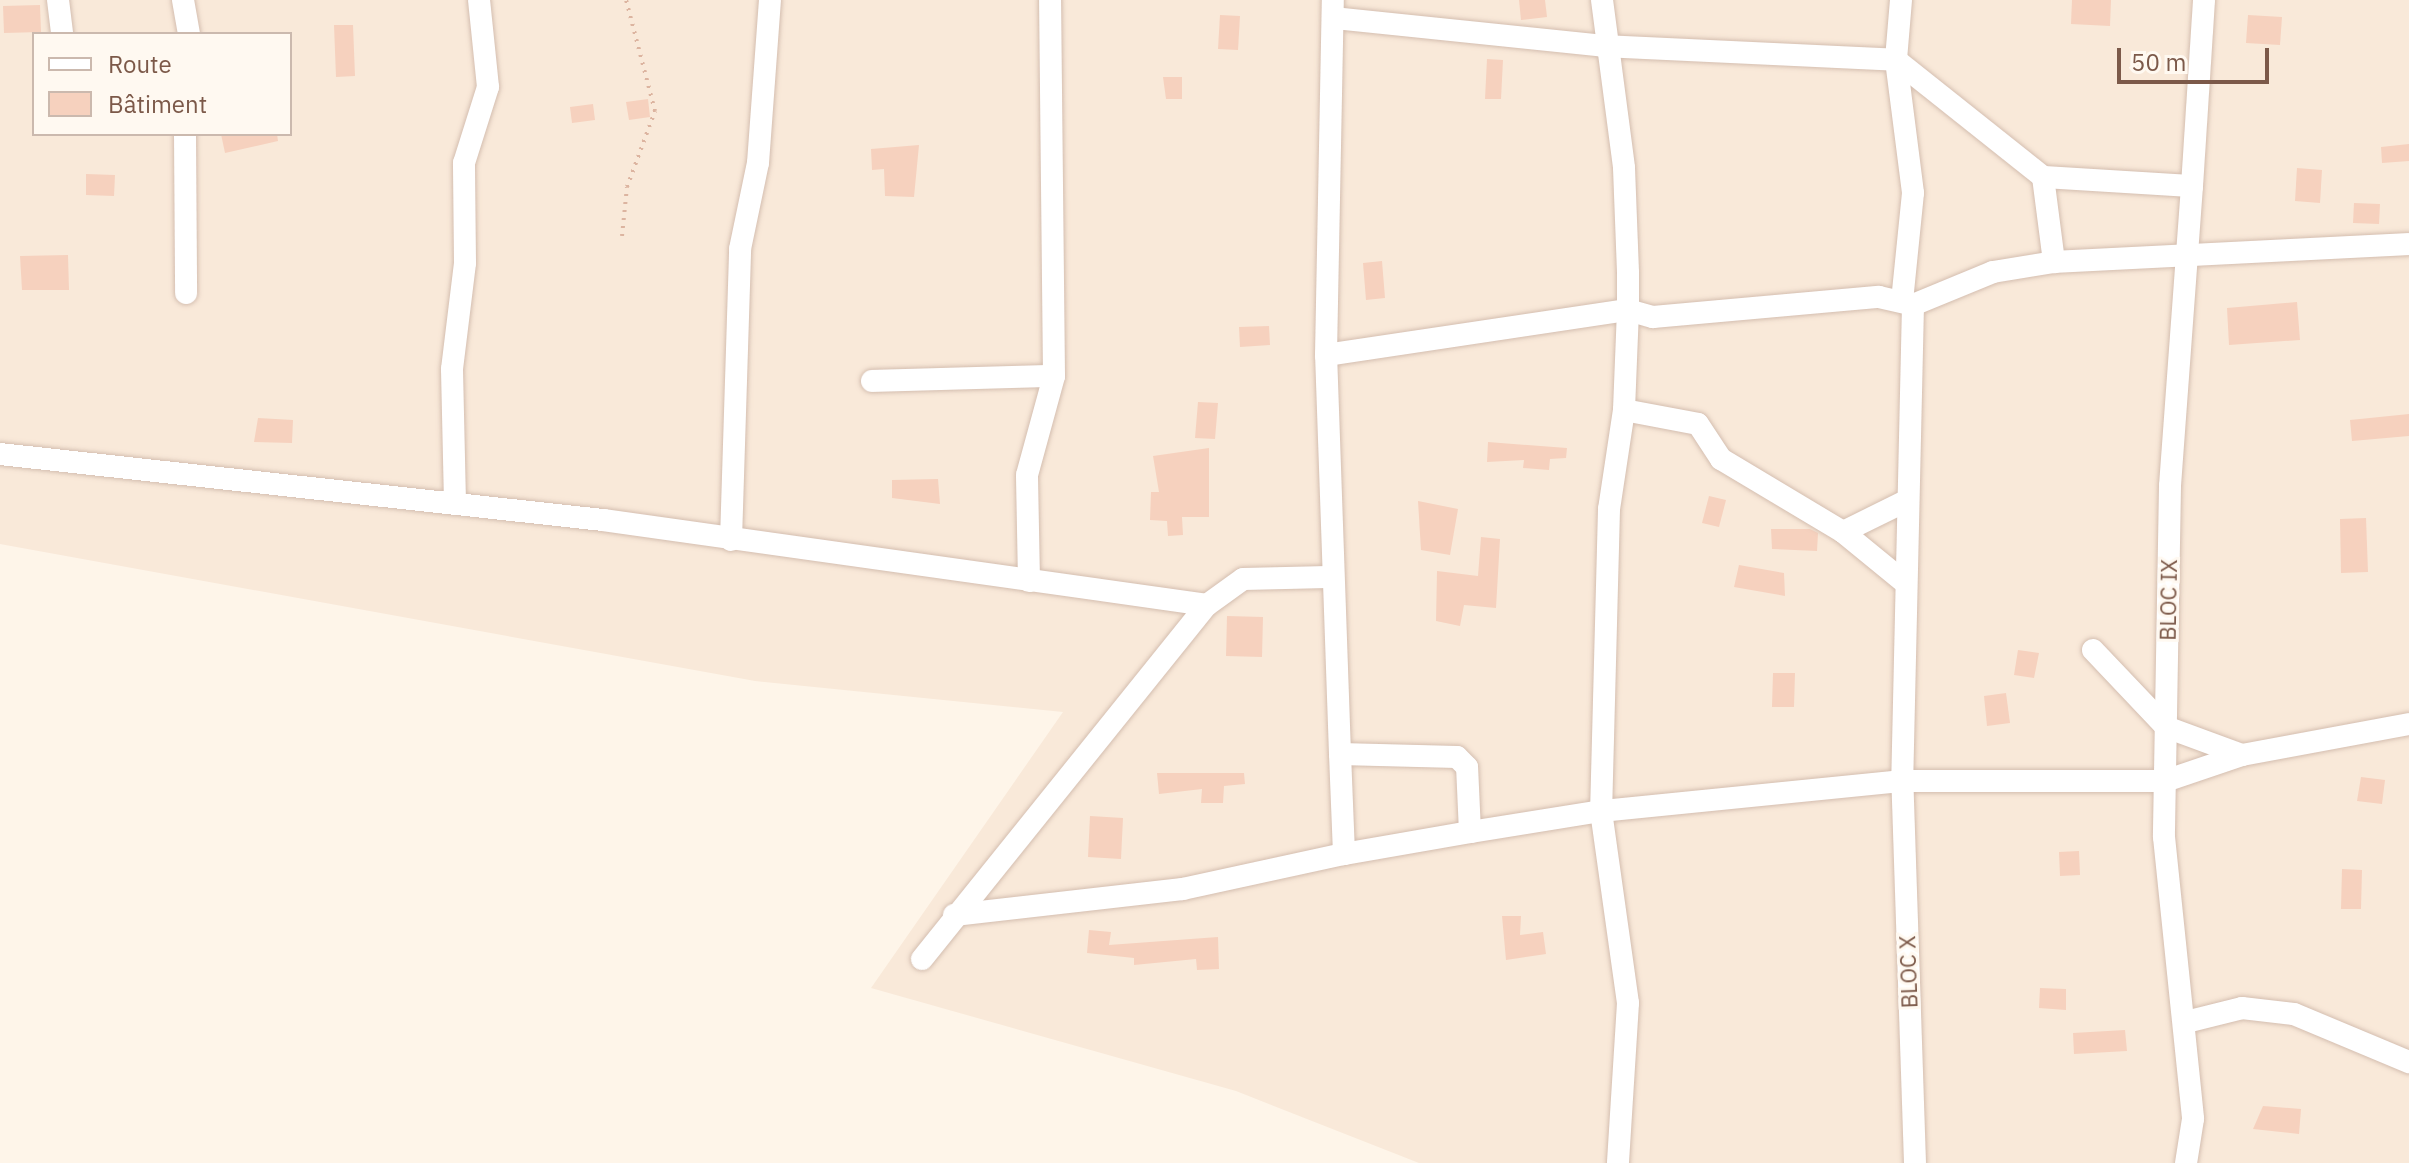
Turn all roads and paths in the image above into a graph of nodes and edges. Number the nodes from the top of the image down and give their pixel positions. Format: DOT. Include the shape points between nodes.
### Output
graph roads {
  1 [pos="58,0"];
  2 [pos="183,0"];
  3 [pos="479,0"];
  4 [pos="626,0"];
  5 [pos="770,0"];
  6 [pos="1050,0"];
  7 [pos="1602,0"];
  8 [pos="1901,0"];
  9 [pos="2204,0"];
  10 [pos="1333,9"];
  11 [pos="62,32"];
  12 [pos="189,32"];
  13 [pos="1603,46"];
  14 [pos="1896,60"];
  15 [pos="185,136"];
  16 [pos="2043,177"];
  17 [pos="2192,186"];
  18 [pos="622,236"];
  19 [pos="2409,244"];
  20 [pos="2191,259"];
  21 [pos="2054,262"];
  22 [pos="186,293"];
  23 [pos="1908,303"];
  24 [pos="1628,310"];
  25 [pos="1326,355"];
  26 [pos="1054,376"];
  27 [pos="872,381"];
  28 [pos="1624,410"];
  29 [pos="0,454"];
  30 [pos="1908,500"];
  31 [pos="455,502"];
  32 [pos="1843,532"];
  33 [pos="731,540"];
  34 [pos="1328,577"];
  35 [pos="1029,581"];
  36 [pos="1904,582"];
  37 [pos="1207,605"];
  38 [pos="2093,650"];
  39 [pos="2409,724"];
  40 [pos="2166,727"];
  41 [pos="1340,754"];
  42 [pos="2242,755"];
  43 [pos="1902,781"];
  44 [pos="2165,781"];
  45 [pos="1601,811"];
  46 [pos="1470,832"];
  47 [pos="1344,854"];
  48 [pos="954,915"];
  49 [pos="922,959"];
  50 [pos="2186,1022"];
  51 [pos="2409,1062"];
  52 [pos="1618,1163"];
  53 [pos="1915,1163"];
  54 [pos="2186,1163"];
  1 -- 11 [label="street"];
  2 -- 12 [label="street"];
  3 -- 31 [label="street" via="488,87 463,177 465,263 452,369"];
  4 -- 18 [label="path" via="655,111 627,187"];
  5 -- 33 [label="street" via="758,163 740,249"];
  6 -- 26 [label="street"];
  7 -- 13 [label="street"];
  8 -- 14 [label="street, BLOC X"];
  9 -- 17 [label="street, BLOC IX"];
  10 -- 13 [label="street"];
  10 -- 25 [label="street"];
  13 -- 14 [label="street"];
  13 -- 24 [label="street" via="1624,168"];
  14 -- 16 [label="street"];
  14 -- 23 [label="street, BLOC X" via="1913,166"];
  15 -- 22 [label="street"];
  16 -- 17 [label="street"];
  16 -- 21 [label="street"];
  17 -- 20 [label="street, BLOC IX"];
  19 -- 20 [label="street"];
  20 -- 21 [label="street"];
  20 -- 40 [label="street, BLOC IX" via="2170,486"];
  21 -- 23 [label="street" via="1993,272"];
  23 -- 24 [label="street" via="1845,298 1653,317"];
  23 -- 30 [label="street, BLOC X"];
  24 -- 25 [label="street"];
  24 -- 28 [label="street"];
  25 -- 34 [label="street"];
  26 -- 27 [label="street"];
  26 -- 35 [label="street" via="1027,475"];
  28 -- 32 [label="street" via="1698,424 1721,459"];
  28 -- 45 [label="street" via="1609,509"];
  29 -- 31 [label="street"];
  30 -- 32 [label="street"];
  30 -- 36 [label="street, BLOC X"];
  31 -- 33 [label="street"];
  32 -- 36 [label="street"];
  33 -- 35 [label="street"];
  34 -- 37 [label="street" via="1243,579"];
  34 -- 41 [label="street"];
  35 -- 37 [label="street"];
  36 -- 43 [label="street, BLOC X"];
  37 -- 48 [label="street"];
  38 -- 40 [label="street"];
  39 -- 42 [label="street"];
  40 -- 42 [label="street"];
  40 -- 44 [label="street, BLOC IX"];
  41 -- 46 [label="street" via="1457,757 1467,767"];
  41 -- 47 [label="street"];
  42 -- 44 [label="street"];
  43 -- 44 [label="street"];
  43 -- 45 [label="street"];
  43 -- 53 [label="street, BLOC X"];
  44 -- 50 [label="street, BLOC IX" via="2164,837"];
  45 -- 46 [label="street"];
  45 -- 52 [label="street" via="1628,1003"];
  46 -- 47 [label="street"];
  47 -- 48 [label="street" via="1183,889"];
  48 -- 49 [label="street"];
  50 -- 51 [label="street" via="2242,1008 2294,1014"];
  50 -- 54 [label="street, BLOC IX" via="2193,1119"];
}
